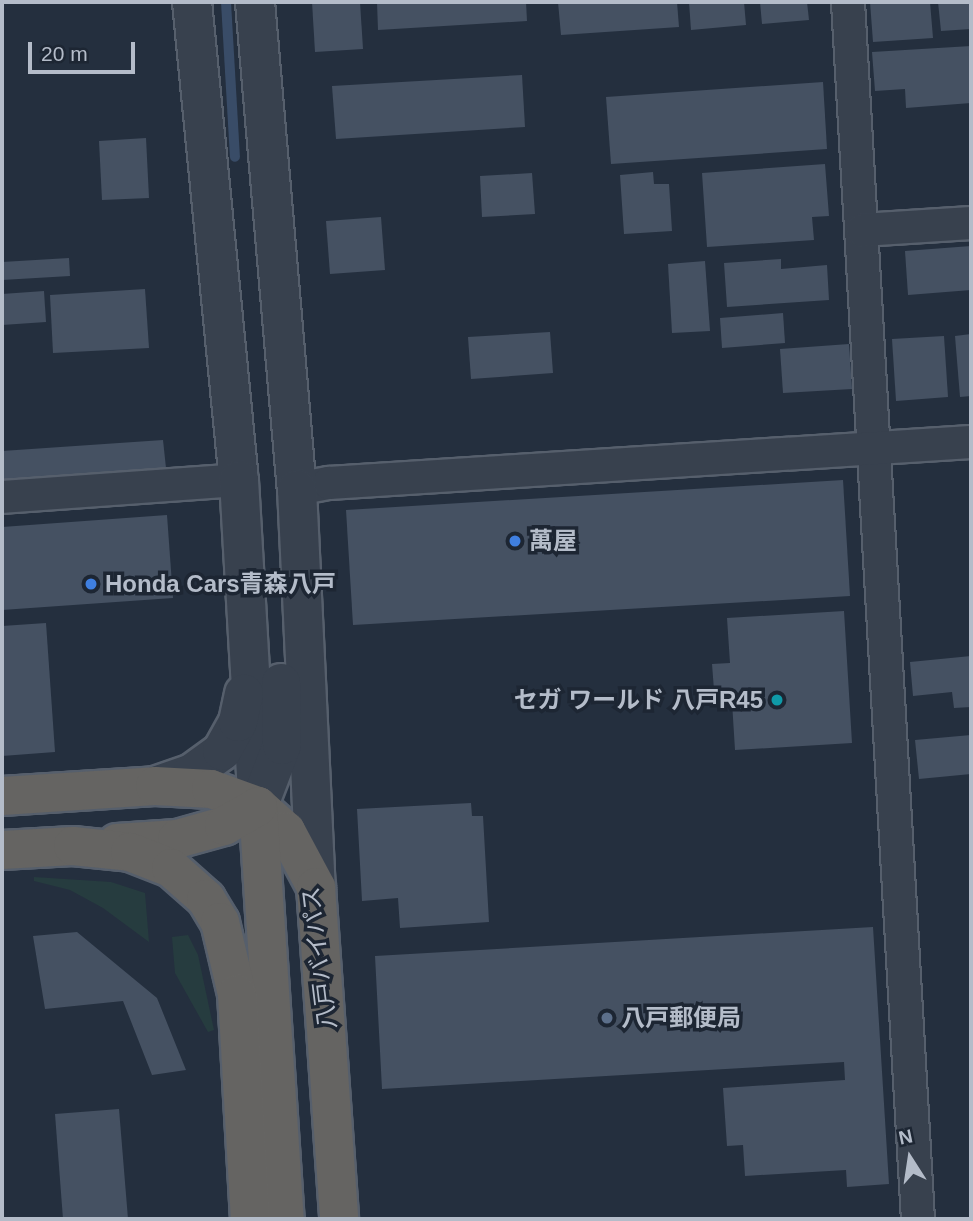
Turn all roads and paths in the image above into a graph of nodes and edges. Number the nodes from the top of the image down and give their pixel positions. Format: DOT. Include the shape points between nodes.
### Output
graph roads {
  1 [pos="191,2"];
  2 [pos="255,2"];
  3 [pos="848,2"];
  4 [pos="971,223"];
  5 [pos="862,230"];
  6 [pos="288,384"];
  7 [pos="971,442"];
  8 [pos="875,447"];
  9 [pos="239,480"];
  10 [pos="296,489"];
  11 [pos="2,497"];
  12 [pos="248,673"];
  13 [pos="155,786"];
  14 [pos="2,796"];
  15 [pos="258,806"];
  16 [pos="73,846"];
  17 [pos="2,850"];
  18 [pos="316,887"];
  19 [pos="250,1219"];
  20 [pos="285,1219"];
  21 [pos="339,1219"];
  22 [pos="918,1219"];
  1 -- 9 [label="street"];
  2 -- 6 [label="street"];
  3 -- 5 [label="street"];
  4 -- 5 [label="street"];
  5 -- 8 [label="street"];
  6 -- 10 [label="street"];
  6 -- 15 [label="street" via="272,514 282,745 274,776"];
  7 -- 8 [label="street"];
  8 -- 10 [label="street" via="329,483"];
  8 -- 22 [label="street"];
  9 -- 11 [label="street"];
  9 -- 12 [label="street"];
  10 -- 18 [label="street"];
  12 -- 13 [label="street" via="238,722 222,751 192,773"];
  12 -- 15 [label="street"];
  13 -- 14 [label="highway, 八戸バイパス"];
  13 -- 15 [label="highway, 八戸バイパス" via="211,789"];
  15 -- 16 [label="highway" via="224,826 177,839"];
  15 -- 18 [label="highway, 八戸バイパス" via="286,831"];
  15 -- 20 [label="highway"];
  16 -- 17 [label="highway"];
  16 -- 19 [label="highway" via="130,852 172,868 206,899 220,922 237,994"];
  18 -- 21 [label="highway, 八戸バイパス"];
}
